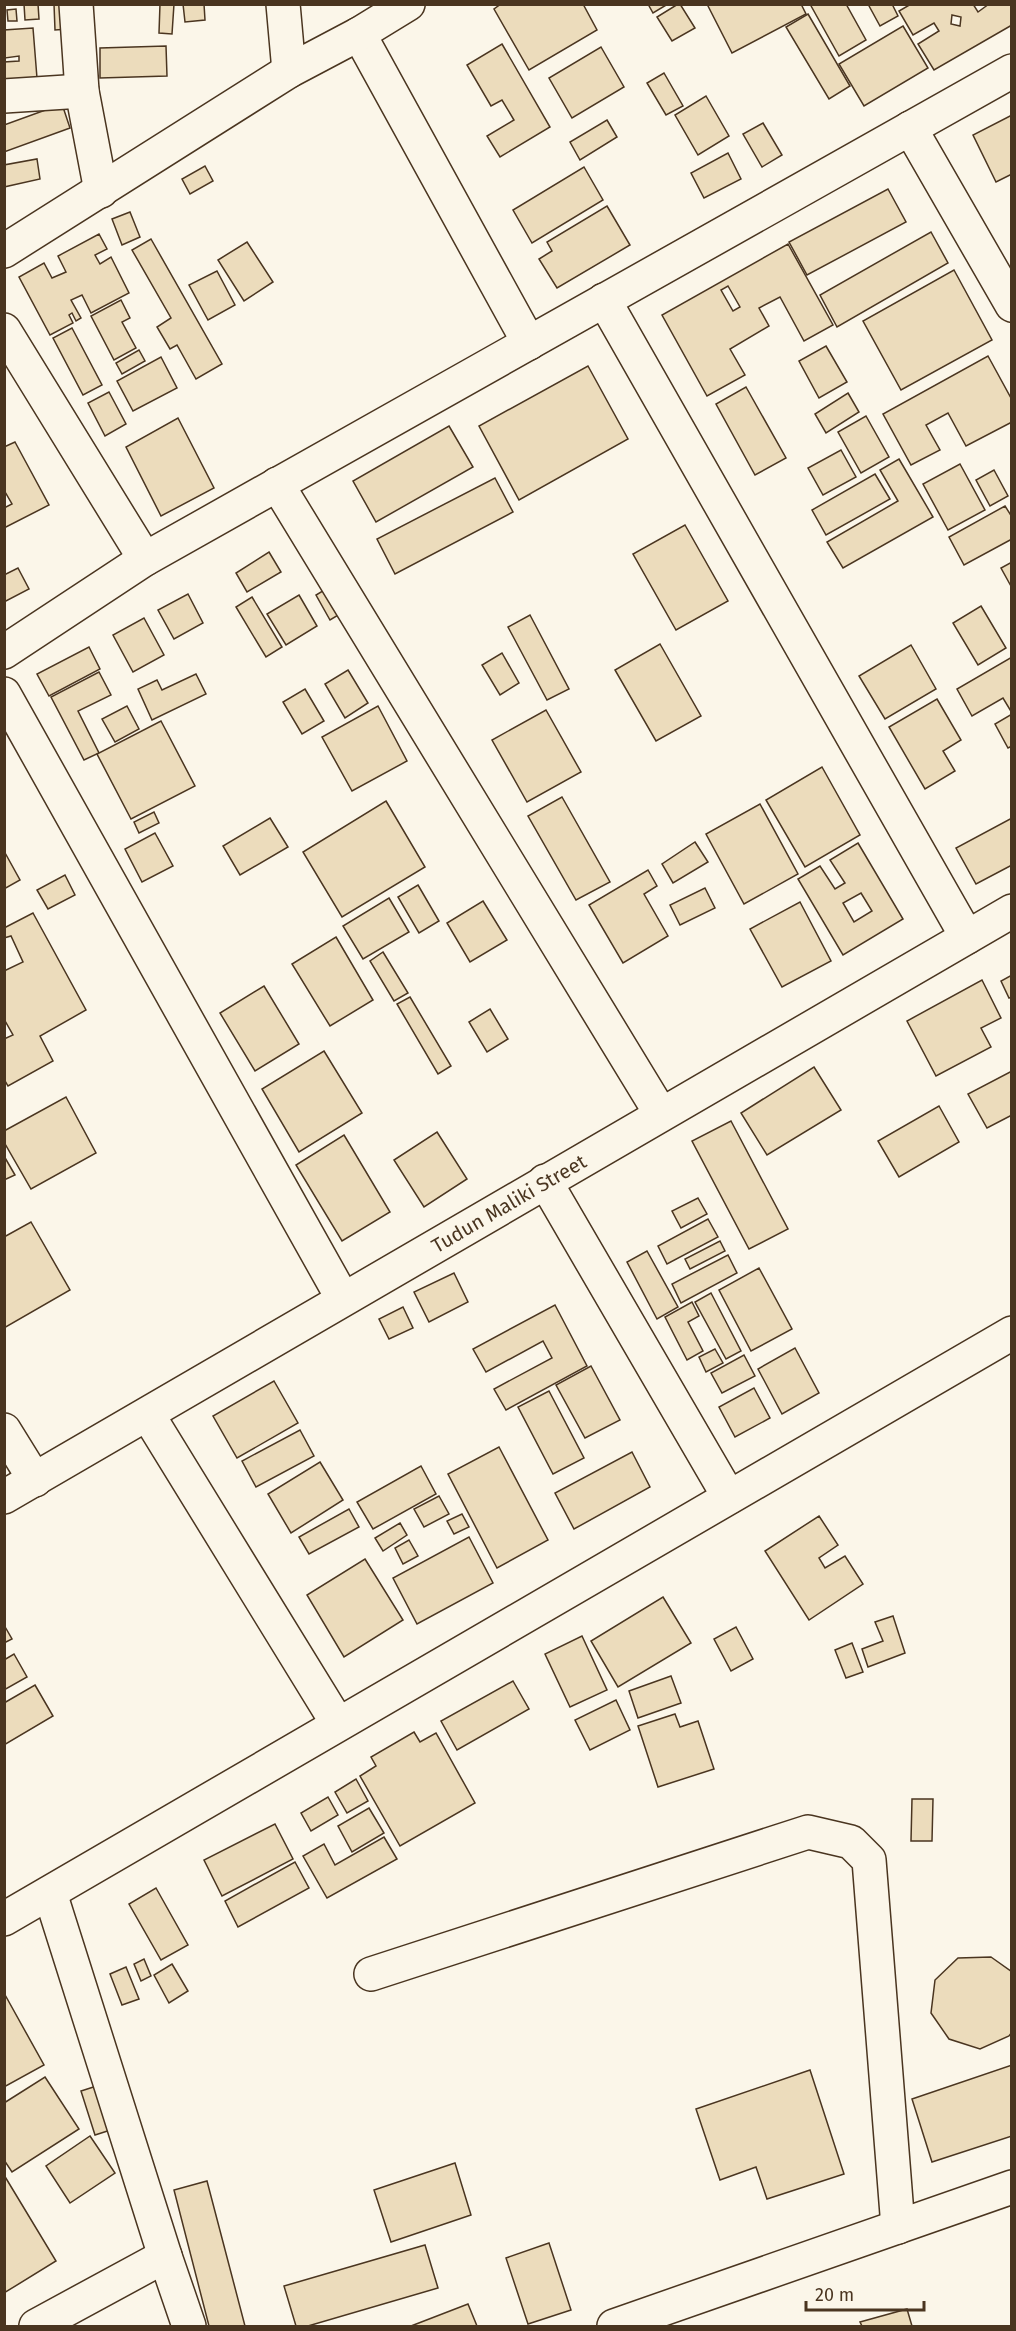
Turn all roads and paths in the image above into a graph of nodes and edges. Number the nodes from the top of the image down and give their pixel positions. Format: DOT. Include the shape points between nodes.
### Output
graph roads {
  1 [pos="76,4"];
  2 [pos="283,4"];
  3 [pos="408,4"];
  4 [pos="359,34"];
  5 [pos="289,71"];
  6 [pos="1011,71"];
  7 [pos="82,91"];
  8 [pos="4,96"];
  9 [pos="910,128"];
  10 [pos="100,191"];
  11 [pos="4,251"];
  12 [pos="604,300"];
  13 [pos="1011,305"];
  14 [pos="4,330"];
  15 [pos="529,344"];
  16 [pos="277,484"];
  17 [pos="145,559"];
  18 [pos="4,652"];
  19 [pos="4,694"];
  20 [pos="1011,911"];
  21 [pos="968,937"];
  22 [pos="662,1114"];
  23 [pos="545,1181"];
  24 [pos="343,1299"];
  25 [pos="1011,1333"];
  26 [pos="148,1414"];
  27 [pos="4,1430"];
  28 [pos="35,1479"];
  29 [pos="4,1497"];
  30 [pos="729,1497"];
  31 [pos="338,1724"];
  32 [pos="50,1893"];
  33 [pos="4,1919"];
  34 [pos="371,1974"];
  35 [pos="1011,2187"];
  36 [pos="898,2227"];
  37 [pos="165,2256"];
  38 [pos="36,2326"];
  39 [pos="189,2326"];
  40 [pos="614,2326"];
  1 -- 7 [label="street"];
  2 -- 5 [label="street"];
  3 -- 4 [label="street"];
  4 -- 5 [label="street"];
  4 -- 15 [label="street"];
  5 -- 10 [label="street"];
  6 -- 9 [label="street"];
  7 -- 8 [label="street"];
  7 -- 10 [label="street"];
  9 -- 12 [label="street"];
  9 -- 13 [label="street"];
  10 -- 11 [label="street"];
  12 -- 15 [label="street"];
  12 -- 21 [label="street"];
  14 -- 17 [label="street"];
  15 -- 16 [label="street"];
  16 -- 17 [label="street"];
  16 -- 22 [label="street"];
  17 -- 18 [label="street"];
  19 -- 24 [label="street"];
  20 -- 21 [label="street, Tudun Maliki Street"];
  21 -- 22 [label="street, Tudun Maliki Street"];
  22 -- 23 [label="street, Tudun Maliki Street"];
  23 -- 24 [label="street, Tudun Maliki Street"];
  23 -- 30 [label="street"];
  24 -- 26 [label="street, Tudun Maliki Street"];
  25 -- 30 [label="street"];
  26 -- 28 [label="street, Tudun Maliki Street"];
  26 -- 31 [label="street"];
  27 -- 28 [label="street"];
  28 -- 29 [label="street, Tudun Maliki Street"];
  30 -- 31 [label="street"];
  31 -- 32 [label="street"];
  32 -- 33 [label="street"];
  32 -- 37 [label="street"];
  34 -- 36 [label="street" via="808,1832 851,1842 869,1860"];
  35 -- 36 [label="street"];
  36 -- 40 [label="street"];
  37 -- 38 [label="street"];
  37 -- 39 [label="street"];
}
